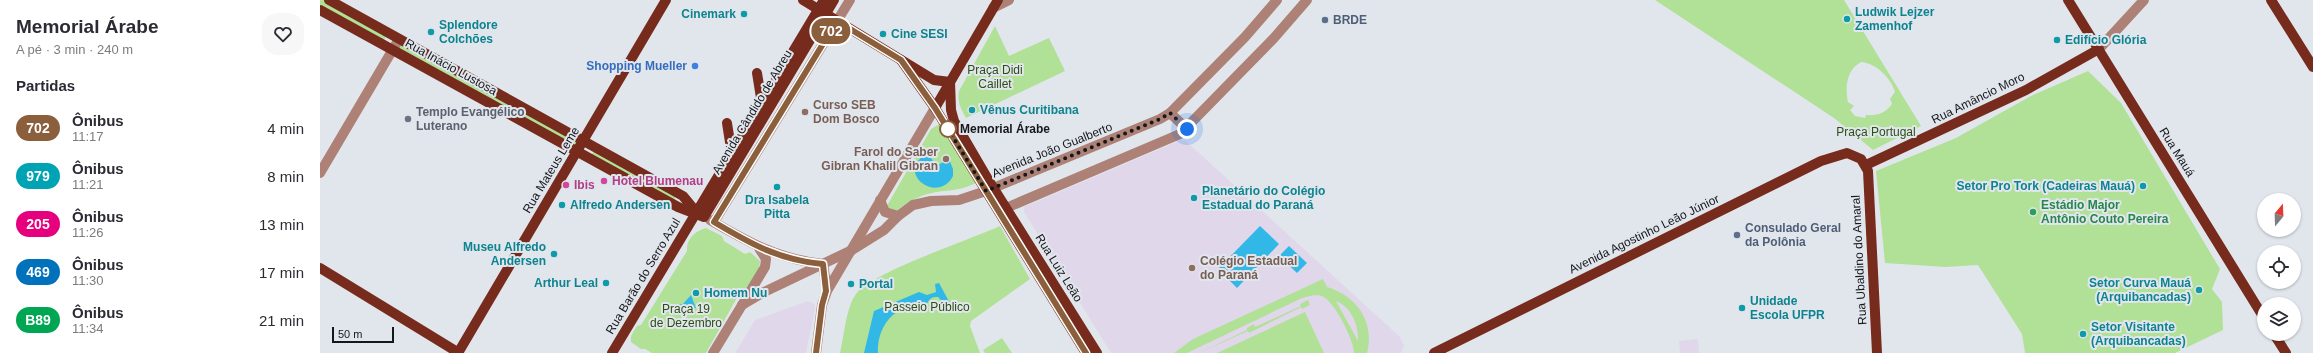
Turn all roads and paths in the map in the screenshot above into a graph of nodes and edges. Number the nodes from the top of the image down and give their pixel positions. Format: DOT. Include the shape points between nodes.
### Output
graph roads {
  1 [pos="328,0"];
  2 [pos="666,0"];
  3 [pos="803,0"];
  4 [pos="824,0"];
  5 [pos="834,0"];
  6 [pos="850,0"];
  7 [pos="1008,0"];
  8 [pos="1277,0"];
  9 [pos="1307,0"];
  10 [pos="2068,0"];
  11 [pos="2144,0"];
  12 [pos="2271,0"];
  13 [pos="996,4"];
  14 [pos="320,10"];
  15 [pos="822,12"];
  16 [pos="837,21"];
  17 [pos="400,39"];
  18 [pos="2099,48"];
  19 [pos="393,50"];
  20 [pos="901,60"];
  21 [pos="2313,67"];
  22 [pos="757,73"];
  23 [pos="950,82"];
  24 [pos="481,85"];
  25 [pos="476,95"];
  26 [pos="762,104"];
  27 [pos="935,108"];
  28 [pos="1170,113"];
  29 [pos="727,123"];
  30 [pos="1187,129"];
  31 [pos="583,141"];
  32 [pos="577,152"];
  33 [pos="732,155"];
  34 [pos="1866,166"];
  35 [pos="630,167"];
  36 [pos="320,173"];
  37 [pos="624,178"];
  38 [pos="990,190"];
  39 [pos="996,199"];
  40 [pos="880,200"];
  41 [pos="1006,208"];
  42 [pos="701,215"];
  43 [pos="898,216"];
  44 [pos="714,222"];
  45 [pos="759,248"];
  46 [pos="852,250"];
  47 [pos="823,264"];
  48 [pos="320,268"];
  49 [pos="826,291"];
  50 [pos="742,305"];
  51 [pos="2257,307"];
  52 [pos="2278,341"];
  53 [pos="459,353"];
  54 [pos="612,353"];
  55 [pos="713,353"];
  56 [pos="816,353"];
  57 [pos="1086,353"];
  58 [pos="1097,353"];
  59 [pos="1434,353"];
  60 [pos="1877,353"];
  61 [pos="2286,353"];
  1 -- 17 [label="main road, Rua Inácio Lustosa"];
  2 -- 31 [label="main road, Rua Mateus Leme"];
  3 -- 15 [label="main road"];
  4 -- 15 [label="main road, Avenida Cândido de Abreu"];
  5 -- 15 [label="main road, Avenida Cândido de Abreu"];
  6 -- 16 [label="street"];
  7 -- 13 [label="street"];
  8 -- 28 [label="street, Avenida João Gualberto" via="1245,37"];
  9 -- 30 [label="street"];
  10 -- 18 [label="main road, Rua Mauá"];
  11 -- 18 [label="street"];
  12 -- 21 [label="main road"];
  13 -- 23 [label="main road"];
  14 -- 19 [label="main road, Rua Inácio Lustosa"];
  15 -- 16 [label="main road"];
  15 -- 26 [label="main road, Avenida Cândido de Abreu"];
  15 -- 42 [label="main road, Avenida Cândido de Abreu"];
  16 -- 20 [label="main road"];
  16 -- 44 [label="street"];
  17 -- 19 [label="street"];
  17 -- 24 [label="main road, Rua Inácio Lustosa"];
  18 -- 34 [label="main road, Rua Amâncio Moro" via="2026,90"];
  18 -- 51 [label="main road, Rua Mauá"];
  19 -- 25 [label="main road, Rua Inácio Lustosa"];
  19 -- 36 [label="street"];
  20 -- 23 [label="main road" via="934,80"];
  20 -- 27 [label="main road"];
  22 -- 26 [label="main road"];
  23 -- 27 [label="main road"];
  23 -- 38 [label="main road" via="954,120"];
  24 -- 25 [label="main road"];
  24 -- 31 [label="main road, Rua Inácio Lustosa"];
  25 -- 32 [label="main road, Rua Inácio Lustosa"];
  26 -- 33 [label="main road, Avenida Cândido de Abreu"];
  27 -- 38 [label="main road"];
  27 -- 40 [label="street"];
  28 -- 30 [label="street"];
  28 -- 38 [label="street, Avenida João Gualberto"];
  29 -- 33 [label="main road"];
  30 -- 41 [label="street" via="1170,140"];
  31 -- 32 [label="main road, Rua Mateus Leme"];
  31 -- 35 [label="main road, Rua Inácio Lustosa"];
  32 -- 37 [label="main road, Rua Inácio Lustosa"];
  32 -- 53 [label="main road, Rua Mateus Leme"];
  33 -- 42 [label="main road, Avenida Cândido de Abreu"];
  34 -- 59 [label="main road, Avenida Agostinho Leão Júnior" via="1857,157 1847,153 1821,162"];
  34 -- 60 [label="main road, Rua Ubaldino do Amaral"];
  35 -- 37 [label="main road"];
  35 -- 42 [label="main road, Rua Inácio Lustosa" via="683,196"];
  37 -- 42 [label="main road, Rua Inácio Lustosa" via="678,207"];
  38 -- 39 [label="main road"];
  38 -- 43 [label="street, Avenida João Gualberto" via="959,200 922,202"];
  39 -- 41 [label="main road, Rua Luiz Leão"];
  39 -- 57 [label="main road, Rua Luiz Leão"];
  40 -- 43 [label="street" via="885,212"];
  40 -- 46 [label="street"];
  41 -- 58 [label="main road, Rua Luiz Leão"];
  42 -- 44 [label="street, Rua Inácio Lustosa"];
  42 -- 54 [label="main road, Rua Barão do Serro Azul"];
  43 -- 46 [label="street, Avenida João Gualberto" via="884,230"];
  44 -- 45 [label="street, Rua Inácio Lustosa"];
  45 -- 47 [label="street, Rua Inácio Lustosa" via="789,259"];
  45 -- 50 [label="street" via="766,259 765,267"];
  46 -- 47 [label="street, Avenida João Gualberto"];
  46 -- 49 [label="street"];
  47 -- 49 [label="street"];
  47 -- 50 [label="street, Avenida João Gualberto"];
  48 -- 53 [label="main road"];
  49 -- 56 [label="street"];
  50 -- 55 [label="street"];
  52 -- 61 [label="main road"];
}
